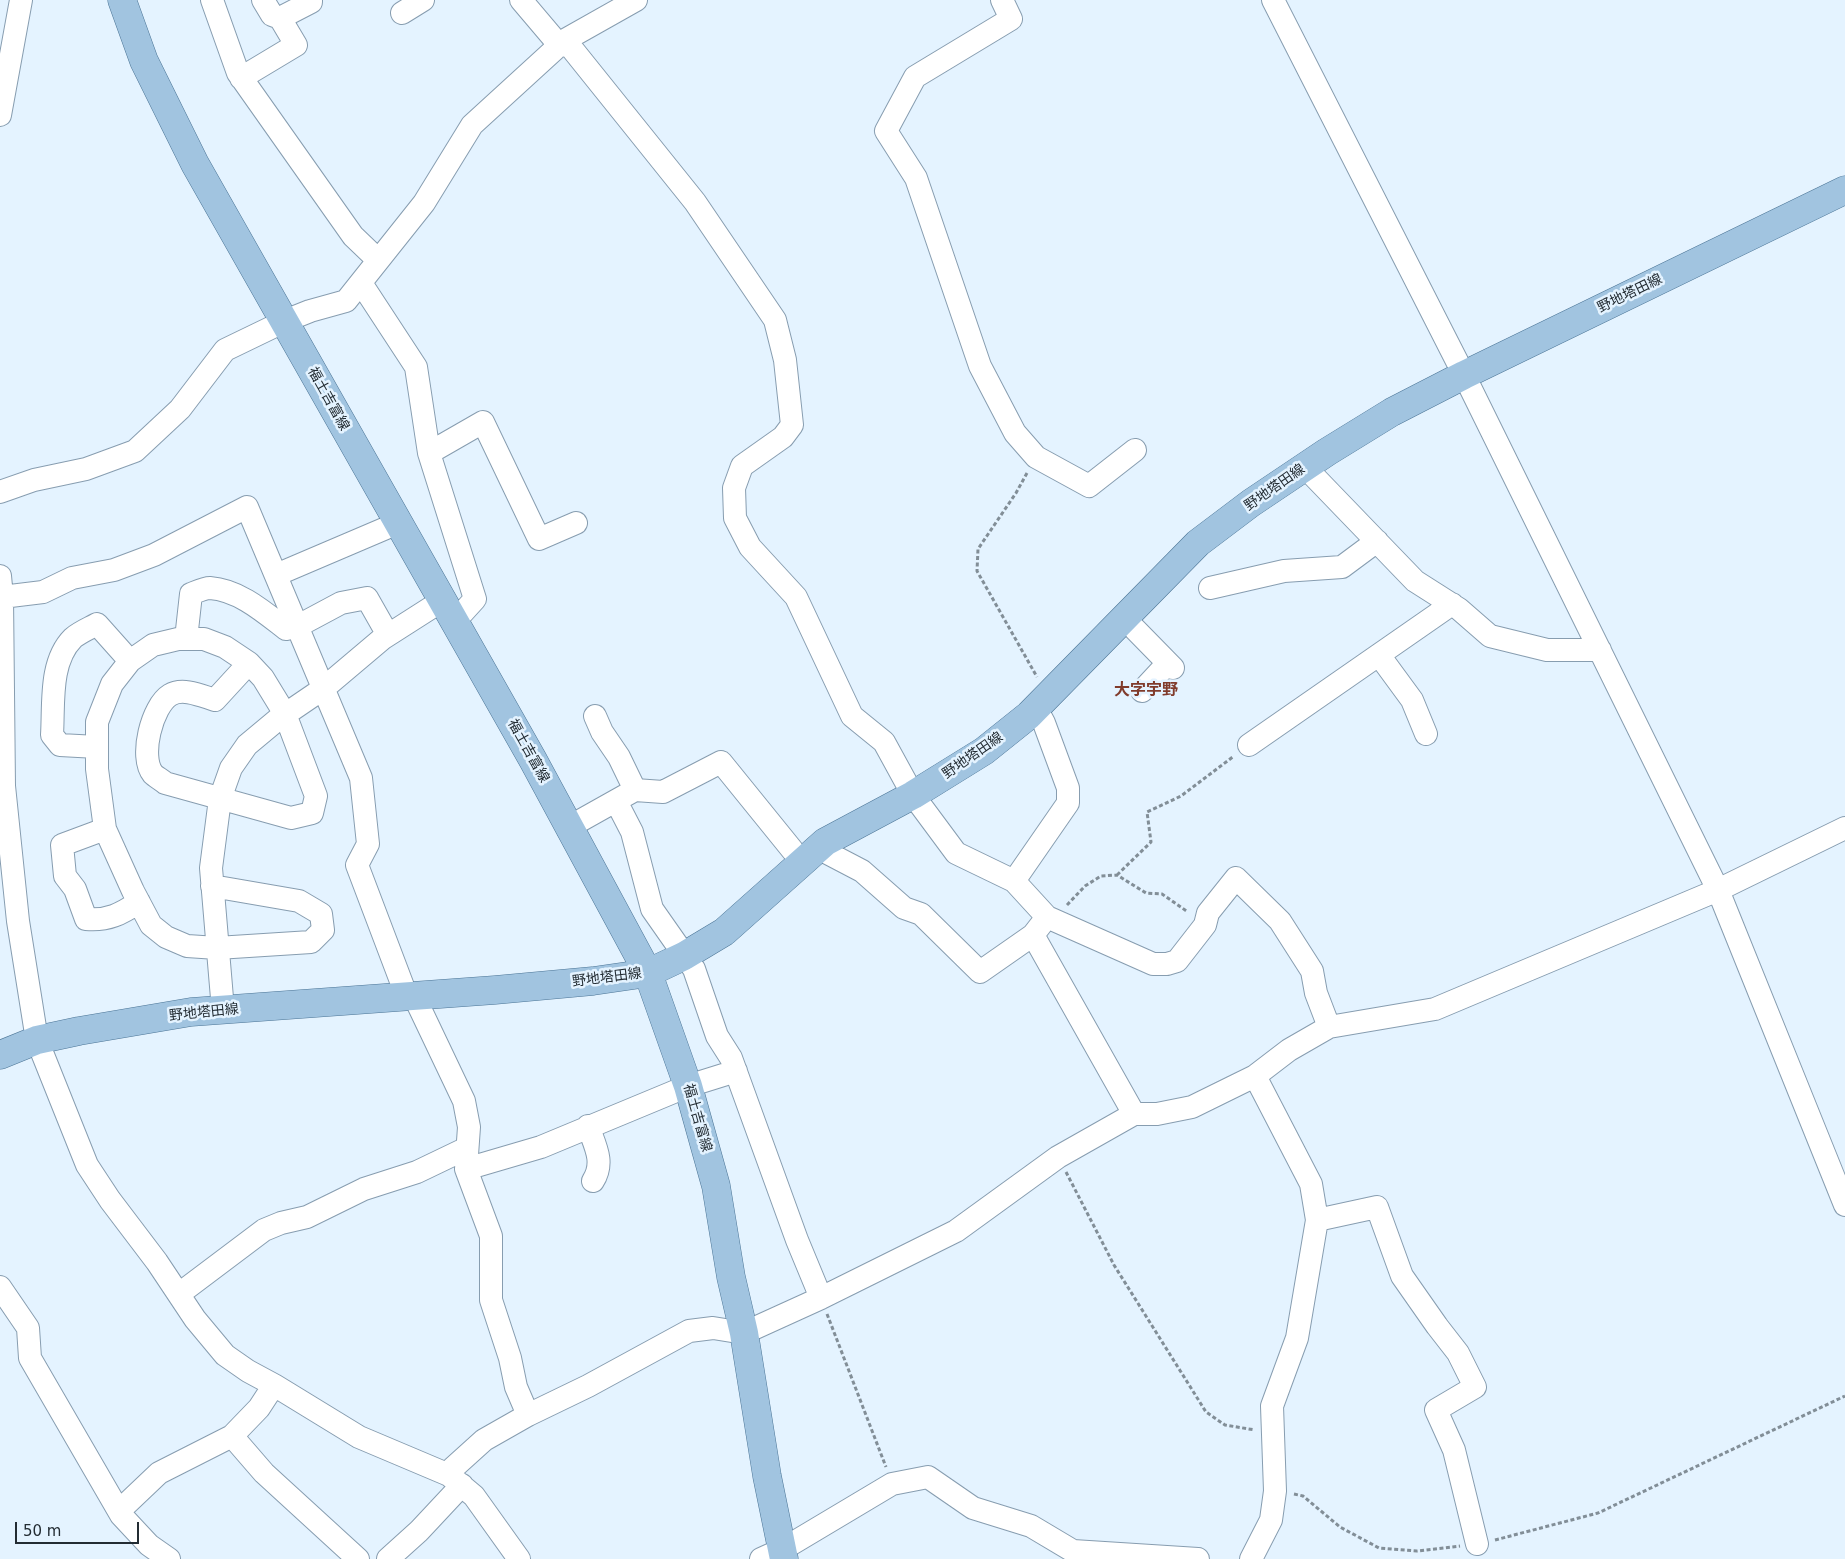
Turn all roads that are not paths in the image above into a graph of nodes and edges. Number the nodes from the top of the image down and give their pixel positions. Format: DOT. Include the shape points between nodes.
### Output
graph roads {
  1 [pos="21,0"];
  2 [pos="122,0"];
  3 [pos="212,0"];
  4 [pos="263,0"];
  5 [pos="310,0"];
  6 [pos="423,0"];
  7 [pos="521,0"];
  8 [pos="636,0"];
  9 [pos="1002,0"];
  10 [pos="1273,0"];
  11 [pos="402,13"];
  12 [pos="280,18"];
  13 [pos="562,43"];
  14 [pos="241,78"];
  15 [pos="0,115"];
  16 [pos="1845,190"];
  17 [pos="378,260"];
  18 [pos="361,283"];
  19 [pos="285,322"];
  20 [pos="1464,375"];
  21 [pos="1135,450"];
  22 [pos="429,453"];
  23 [pos="1305,467"];
  24 [pos="0,492"];
  25 [pos="398,523"];
  26 [pos="576,523"];
  27 [pos="1377,542"];
  28 [pos="276,575"];
  29 [pos="1,587"];
  30 [pos="1210,588"];
  31 [pos="1452,604"];
  32 [pos="449,610"];
  33 [pos="1124,618"];
  34 [pos="298,626"];
  35 [pos="388,635"];
  36 [pos="186,639"];
  37 [pos="1600,650"];
  38 [pos="1379,655"];
  39 [pos="130,662"];
  40 [pos="250,663"];
  41 [pos="324,688"];
  42 [pos="1142,691"];
  43 [pos="1042,702"];
  44 [pos="285,714"];
  45 [pos="595,716"];
  46 [pos="1426,734"];
  47 [pos="1249,745"];
  48 [pos="97,747"];
  49 [pos="635,790"];
  50 [pos="913,795"];
  51 [pos="220,799"];
  52 [pos="616,801"];
  53 [pos="569,827"];
  54 [pos="1845,828"];
  55 [pos="105,829"];
  56 [pos="810,855"];
  57 [pos="1014,881"];
  58 [pos="212,886"];
  59 [pos="1718,890"];
  60 [pos="139,902"];
  61 [pos="1050,919"];
  62 [pos="9,923"];
  63 [pos="1033,935"];
  64 [pos="218,948"];
  65 [pos="684,956"];
  66 [pos="648,973"];
  67 [pos="411,996"];
  68 [pos="223,1010"];
  69 [pos="1329,1027"];
  70 [pos="37,1040"];
  71 [pos="0,1055"];
  72 [pos="736,1071"];
  73 [pos="1255,1076"];
  74 [pos="688,1086"];
  75 [pos="1134,1114"];
  76 [pos="588,1126"];
  77 [pos="466,1158"];
  78 [pos="593,1181"];
  79 [pos="1845,1205"];
  80 [pos="1317,1220"];
  81 [pos="0,1287"];
  82 [pos="179,1294"];
  83 [pos="821,1298"];
  84 [pos="744,1333"];
  85 [pos="274,1385"];
  86 [pos="528,1415"];
  87 [pos="232,1436"];
  88 [pos="457,1477"];
  89 [pos="119,1510"];
  90 [pos="1477,1544"];
  91 [pos="776,1556"];
  92 [pos="169,1559"];
  93 [pos="358,1559"];
  94 [pos="388,1559"];
  95 [pos="519,1559"];
  96 [pos="1198,1559"];
  97 [pos="1251,1559"];
  1 -- 15 [label="street"];
  2 -- 19 [label="main road, 福土吉富線" via="144,61 194,164"];
  3 -- 14 [label="street"];
  4 -- 12 [label="street" via="272,15"];
  5 -- 12 [label="street"];
  6 -- 11 [label="street"];
  7 -- 13 [label="street"];
  8 -- 13 [label="street"];
  9 -- 21 [label="street" via="1011,19 915,77 886,131 916,178 980,366 1015,433 1036,457 1089,486"];
  10 -- 20 [label="street"];
  12 -- 14 [label="street" via="296,46"];
  13 -- 17 [label="street" via="472,125 424,203"];
  13 -- 50 [label="street" via="695,202 775,320 785,360 792,426 783,437 742,466 734,488 735,518 750,547 796,597 852,716 884,742"];
  14 -- 17 [label="street" via="353,236"];
  16 -- 20 [label="main road, 野地塔田線"];
  17 -- 18 [label="street"];
  18 -- 19 [label="street" via="346,302"];
  18 -- 22 [label="street" via="416,367"];
  19 -- 24 [label="street" via="225,350 180,409 135,451 86,469 34,480"];
  19 -- 25 [label="main road, 福土吉富線"];
  20 -- 23 [label="main road, 野地塔田線" via="1392,412"];
  20 -- 37 [label="street"];
  22 -- 26 [label="street" via="483,422 539,539"];
  22 -- 32 [label="street" via="475,599"];
  23 -- 27 [label="street"];
  23 -- 33 [label="main road, 野地塔田線" via="1198,543"];
  25 -- 28 [label="street"];
  25 -- 32 [label="main road, 福土吉富線"];
  27 -- 30 [label="street" via="1342,567 1284,571"];
  27 -- 31 [label="street" via="1415,581"];
  28 -- 29 [label="street" via="247,508 154,555 114,570 72,578 43,592"];
  28 -- 34 [label="street"];
  29 -- 62 [label="street"];
  31 -- 37 [label="street" via="1490,636 1547,650"];
  31 -- 38 [label="street"];
  32 -- 35 [label="street"];
  32 -- 53 [label="main road, 福土吉富線"];
  33 -- 42 [label="street" via="1171,665"];
  33 -- 43 [label="main road, 野地塔田線"];
  34 -- 35 [label="street" via="341,603 367,598"];
  34 -- 36 [label="street" via="286,629 233,594 208,588 191,594"];
  34 -- 41 [label="street"];
  35 -- 41 [label="street"];
  36 -- 39 [label="street" via="153,645"];
  36 -- 40 [label="street" via="204,639 225,647"];
  37 -- 59 [label="street"];
  38 -- 46 [label="street" via="1412,700"];
  38 -- 47 [label="street"];
  39 -- 48 [label="street" via="112,684 97,722"];
  39 -- 48 [label="street" via="97,624 74,638 63,652 56,673 52,735 60,745"];
  40 -- 44 [label="street" via="264,678"];
  40 -- 51 [label="street" via="215,700 185,692 170,694 159,705 151,724 147,759 152,773 165,783"];
  41 -- 44 [label="street"];
  41 -- 67 [label="street" via="361,778 368,844 357,865"];
  43 -- 50 [label="main road, 野地塔田線" via="984,751"];
  43 -- 57 [label="street" via="1044,723 1068,788 1068,803"];
  44 -- 51 [label="street" via="247,745 231,768"];
  44 -- 51 [label="street" via="316,796 312,813 291,818"];
  45 -- 49 [label="street"];
  48 -- 55 [label="street"];
  49 -- 52 [label="street"];
  49 -- 56 [label="street" via="663,792 721,762"];
  50 -- 56 [label="main road, 野地塔田線" via="825,842"];
  50 -- 57 [label="street" via="956,853"];
  51 -- 58 [label="street" via="211,868"];
  52 -- 53 [label="street"];
  52 -- 65 [label="street" via="632,832 652,909"];
  53 -- 66 [label="main road, 福土吉富線"];
  54 -- 59 [label="street"];
  55 -- 60 [label="street"];
  55 -- 60 [label="street" via="62,846 65,876 75,889 86,920 102,920 125,912"];
  56 -- 63 [label="street" via="862,870 904,908 921,914 980,972"];
  56 -- 65 [label="main road, 野地塔田線" via="724,932"];
  57 -- 61 [label="street"];
  58 -- 64 [label="street"];
  58 -- 64 [label="street" via="299,901 321,914 323,930 311,942"];
  59 -- 69 [label="street" via="1435,1009"];
  59 -- 79 [label="street"];
  60 -- 64 [label="street" via="151,925 166,938 188,946"];
  61 -- 63 [label="street"];
  61 -- 69 [label="street" via="1153,964 1167,964 1177,961 1206,925 1208,913 1236,878 1280,921 1312,972 1316,994"];
  62 -- 70 [label="street"];
  63 -- 75 [label="street"];
  64 -- 68 [label="street"];
  65 -- 66 [label="main road, 野地塔田線"];
  65 -- 72 [label="street" via="694,969 717,1036"];
  66 -- 67 [label="main road, 野地塔田線" via="593,981"];
  66 -- 74 [label="main road, 福土吉富線"];
  67 -- 68 [label="main road, 野地塔田線"];
  67 -- 77 [label="street" via="464,1101 469,1127"];
  68 -- 70 [label="main road, 野地塔田線" via="182,1014"];
  69 -- 73 [label="street" via="1289,1050"];
  70 -- 71 [label="main road, 野地塔田線"];
  70 -- 82 [label="street" via="88,1165"];
  72 -- 74 [label="street"];
  72 -- 83 [label="street"];
  73 -- 75 [label="street" via="1192,1108"];
  73 -- 80 [label="street" via="1311,1184"];
  74 -- 76 [label="street"];
  74 -- 84 [label="main road, 福土吉富線" via="716,1186"];
  75 -- 83 [label="street" via="1058,1157 956,1231"];
  76 -- 77 [label="street" via="541,1147"];
  76 -- 78 [label="street" via="600,1164"];
  77 -- 82 [label="street" via="364,1189 307,1217 281,1222 264,1230"];
  77 -- 86 [label="street" via="491,1236 491,1300 516,1388"];
  80 -- 90 [label="street" via="1376,1207 1402,1276 1458,1353 1476,1387 1436,1410 1454,1450"];
  80 -- 97 [label="street" via="1296,1338 1272,1406 1275,1491 1271,1520"];
  81 -- 89 [label="street" via="28,1328 30,1358"];
  82 -- 85 [label="street" via="225,1355"];
  83 -- 84 [label="street"];
  84 -- 86 [label="street" via="713,1328 688,1331"];
  84 -- 91 [label="main road, 福土吉富線"];
  85 -- 87 [label="street" via="259,1408"];
  85 -- 88 [label="street" via="359,1437"];
  86 -- 88 [label="street" via="484,1440"];
  87 -- 89 [label="street" via="159,1473"];
  87 -- 93 [label="street" via="264,1473"];
  88 -- 94 [label="street" via="419,1530"];
  88 -- 95 [label="street"];
  89 -- 92 [label="street" via="149,1545"];
  91 -- 96 [label="street" via="892,1484 928,1477 973,1508 1031,1526 1073,1551"];
}
